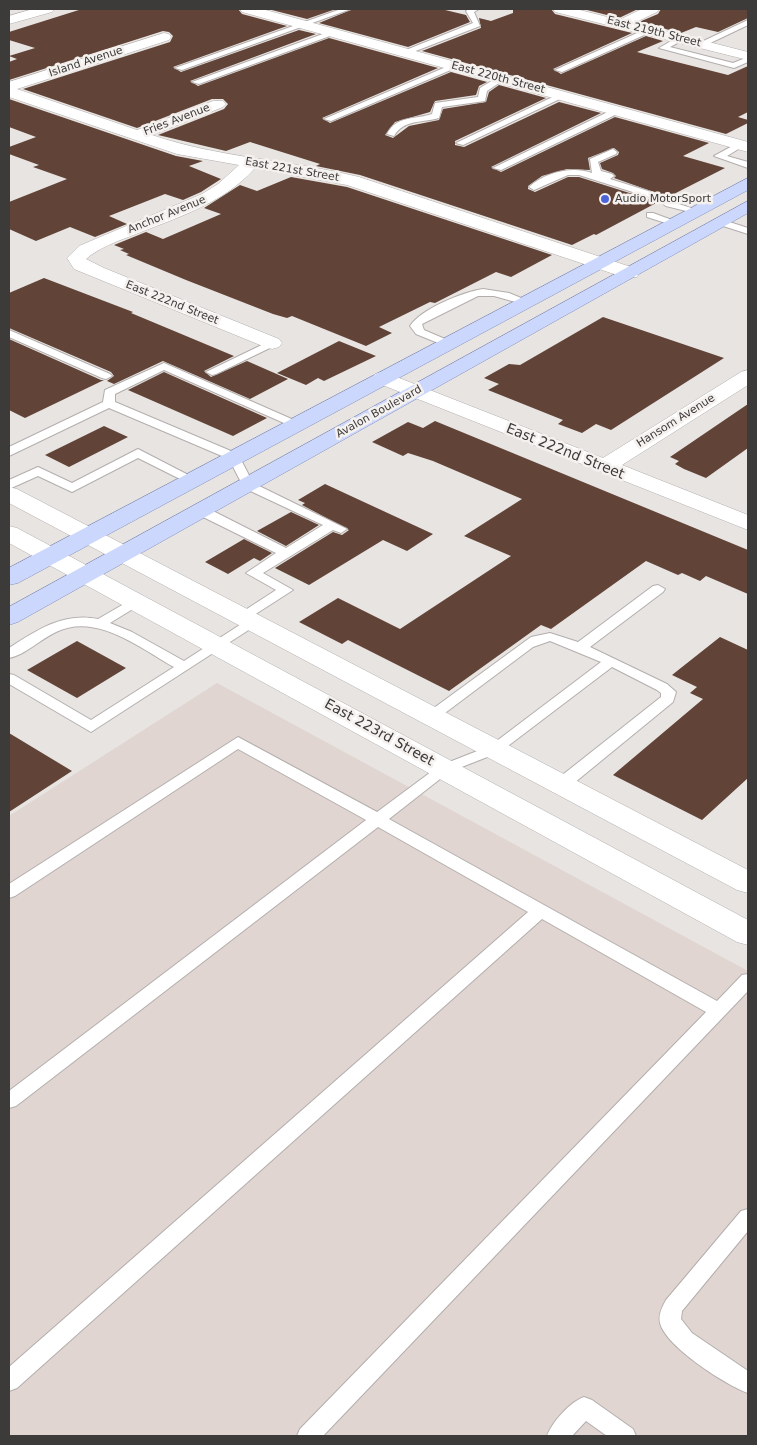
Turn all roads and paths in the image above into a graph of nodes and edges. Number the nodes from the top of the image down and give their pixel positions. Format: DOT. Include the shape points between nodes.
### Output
graph roads {
  1 [pos="47,9"];
  2 [pos="247,9"];
  3 [pos="347,9"];
  4 [pos="475,9"];
  5 [pos="560,9"];
  6 [pos="652,9"];
  7 [pos="9,20"];
  8 [pos="748,22"];
  9 [pos="303,24"];
  10 [pos="621,24"];
  11 [pos="649,31"];
  12 [pos="334,33"];
  13 [pos="164,37"];
  14 [pos="681,39"];
  15 [pos="701,44"];
  16 [pos="405,52"];
  17 [pos="746,55"];
  18 [pos="456,66"];
  19 [pos="180,68"];
  20 [pos="559,70"];
  21 [pos="501,79"];
  22 [pos="196,82"];
  23 [pos="9,87"];
  24 [pos="9,92"];
  25 [pos="562,96"];
  26 [pos="218,104"];
  27 [pos="616,111"];
  28 [pos="328,119"];
  29 [pos="391,134"];
  30 [pos="136,136"];
  31 [pos="460,143"];
  32 [pos="744,146"];
  33 [pos="613,152"];
  34 [pos="251,162"];
  35 [pos="748,165"];
  36 [pos="498,168"];
  37 [pos="748,183"];
  38 [pos="534,187"];
  39 [pos="669,204"];
  40 [pos="748,206"];
  41 [pos="701,209"];
  42 [pos="720,222"];
  43 [pos="675,223"];
  44 [pos="748,231"];
  45 [pos="76,258"];
  46 [pos="599,263"];
  47 [pos="630,273"];
  48 [pos="526,302"];
  49 [pos="9,333"];
  50 [pos="272,343"];
  51 [pos="448,344"];
  52 [pos="212,372"];
  53 [pos="106,376"];
  54 [pos="748,376"];
  55 [pos="382,378"];
  56 [pos="415,392"];
  57 [pos="109,404"];
  58 [pos="297,424"];
  59 [pos="9,452"];
  60 [pos="234,457"];
  61 [pos="604,467"];
  62 [pos="192,480"];
  63 [pos="9,485"];
  64 [pos="248,485"];
  65 [pos="9,494"];
  66 [pos="202,511"];
  67 [pos="748,523"];
  68 [pos="9,532"];
  69 [pos="88,535"];
  70 [pos="286,553"];
  71 [pos="125,554"];
  72 [pos="51,555"];
  73 [pos="87,575"];
  74 [pos="9,578"];
  75 [pos="658,589"];
  76 [pos="136,602"];
  77 [pos="9,616"];
  78 [pos="249,619"];
  79 [pos="100,624"];
  80 [pos="217,646"];
  81 [pos="580,647"];
  82 [pos="9,654"];
  83 [pos="610,662"];
  84 [pos="184,667"];
  85 [pos="9,678"];
  86 [pos="432,716"];
  87 [pos="495,749"];
  88 [pos="444,769"];
  89 [pos="562,784"];
  90 [pos="376,819"];
  91 [pos="748,883"];
  92 [pos="9,892"];
  93 [pos="540,911"];
  94 [pos="748,934"];
  95 [pos="748,980"];
  96 [pos="718,1010"];
  97 [pos="9,1102"];
  98 [pos="748,1217"];
  99 [pos="9,1381"];
  100 [pos="748,1383"];
  101 [pos="308,1436"];
  102 [pos="558,1436"];
  103 [pos="625,1436"];
  1 -- 7 [label="street"];
  2 -- 9 [label="street, East 220th Street"];
  3 -- 9 [label="lane"];
  4 -- 16 [label="lane" via="470,11 477,24"];
  5 -- 10 [label="street, East 219th Street"];
  6 -- 10 [label="street"];
  8 -- 15 [label="lane"];
  9 -- 12 [label="street, East 220th Street"];
  9 -- 19 [label="lane"];
  10 -- 11 [label="street, East 219th Street"];
  11 -- 14 [label="street, East 219th Street"];
  11 -- 20 [label="lane"];
  12 -- 16 [label="street, East 220th Street"];
  12 -- 22 [label="lane"];
  13 -- 23 [label="street, Island Avenue"];
  14 -- 15 [label="street, East 219th Street"];
  14 -- 17 [label="lane" via="663,48 734,66"];
  15 -- 17 [label="street, East 219th Street"];
  16 -- 18 [label="street, East 220th Street"];
  18 -- 21 [label="street, East 220th Street"];
  18 -- 28 [label="lane"];
  21 -- 25 [label="street, East 220th Street"];
  21 -- 29 [label="lane" via="483,90 482,99 438,105 436,116 403,121 396,124"];
  24 -- 30 [label="street, East 221st Street"];
  25 -- 27 [label="street, East 220th Street"];
  25 -- 31 [label="lane"];
  26 -- 30 [label="street, Fries Avenue"];
  27 -- 32 [label="street, East 220th Street"];
  27 -- 36 [label="lane"];
  30 -- 34 [label="street, East 221st Street" via="182,151"];
  32 -- 35 [label="lane" via="719,156"];
  33 -- 41 [label="lane" via="594,161 597,173"];
  34 -- 45 [label="street, Anchor Avenue" via="231,185 210,197 97,243"];
  34 -- 46 [label="street, East 221st Street" via="353,181"];
  37 -- 41 [label="main road"];
  38 -- 39 [label="lane" via="572,171 661,198"];
  39 -- 41 [label="lane"];
  39 -- 43 [label="lane" via="650,215"];
  40 -- 42 [label="main road, Avalon Boulevard"];
  41 -- 43 [label="main road"];
  42 -- 44 [label="lane"];
  42 -- 47 [label="main road, Avalon Boulevard"];
  43 -- 46 [label="main road"];
  45 -- 50 [label="street, East 222nd Street" via="81,265 97,272"];
  46 -- 47 [label="street, East 221st Street"];
  46 -- 48 [label="main road"];
  47 -- 56 [label="main road, Avalon Boulevard"];
  48 -- 51 [label="main road"];
  48 -- 51 [label="lane" via="498,293 482,292 414,326"];
  49 -- 53 [label="lane"];
  50 -- 52 [label="lane"];
  51 -- 55 [label="main road"];
  54 -- 61 [label="street, Hansom Avenue"];
  55 -- 56 [label="street, East 222nd Street"];
  55 -- 58 [label="main road"];
  56 -- 61 [label="street, East 222nd Street"];
  56 -- 64 [label="main road, Avalon Boulevard"];
  57 -- 58 [label="lane" via="109,392 164,366"];
  57 -- 59 [label="lane"];
  57 -- 60 [label="lane"];
  58 -- 60 [label="main road"];
  60 -- 62 [label="main road"];
  60 -- 64 [label="lane"];
  61 -- 67 [label="street, East 222nd Street"];
  62 -- 63 [label="lane" via="138,453 72,488 38,471"];
  62 -- 69 [label="main road"];
  64 -- 66 [label="main road, Avalon Boulevard"];
  64 -- 70 [label="lane" via="337,527"];
  65 -- 69 [label="street"];
  66 -- 70 [label="lane"];
  66 -- 71 [label="main road, Avalon Boulevard"];
  68 -- 72 [label="street, East 223rd Street"];
  69 -- 71 [label="street"];
  69 -- 72 [label="main road"];
  70 -- 78 [label="lane" via="253,573 286,590"];
  71 -- 73 [label="main road, Avalon Boulevard"];
  71 -- 78 [label="street"];
  72 -- 73 [label="street, East 223rd Street"];
  72 -- 74 [label="main road"];
  73 -- 76 [label="street, East 223rd Street"];
  73 -- 77 [label="main road, Avalon Boulevard"];
  75 -- 81 [label="lane"];
  76 -- 79 [label="lane"];
  76 -- 80 [label="street, East 223rd Street"];
  78 -- 80 [label="lane"];
  78 -- 86 [label="street"];
  79 -- 82 [label="lane" via="89,620 68,622"];
  79 -- 84 [label="lane"];
  80 -- 84 [label="lane"];
  80 -- 88 [label="street, East 223rd Street"];
  81 -- 83 [label="lane"];
  81 -- 86 [label="lane" via="558,638 538,638"];
  83 -- 87 [label="lane"];
  83 -- 89 [label="lane" via="666,688 670,695"];
  84 -- 85 [label="lane" via="91,727"];
  86 -- 87 [label="street"];
  87 -- 88 [label="lane"];
  87 -- 89 [label="street"];
  88 -- 90 [label="lane"];
  88 -- 94 [label="street, East 223rd Street"];
  89 -- 91 [label="street"];
  90 -- 92 [label="lane" via="238,742"];
  90 -- 93 [label="lane"];
  90 -- 97 [label="lane"];
  93 -- 96 [label="lane"];
  93 -- 99 [label="lane"];
  95 -- 96 [label="lane"];
  96 -- 101 [label="lane"];
  98 -- 100 [label="lane" via="672,1307 670,1318 681,1337"];
  102 -- 103 [label="lane" via="584,1406"];
}
